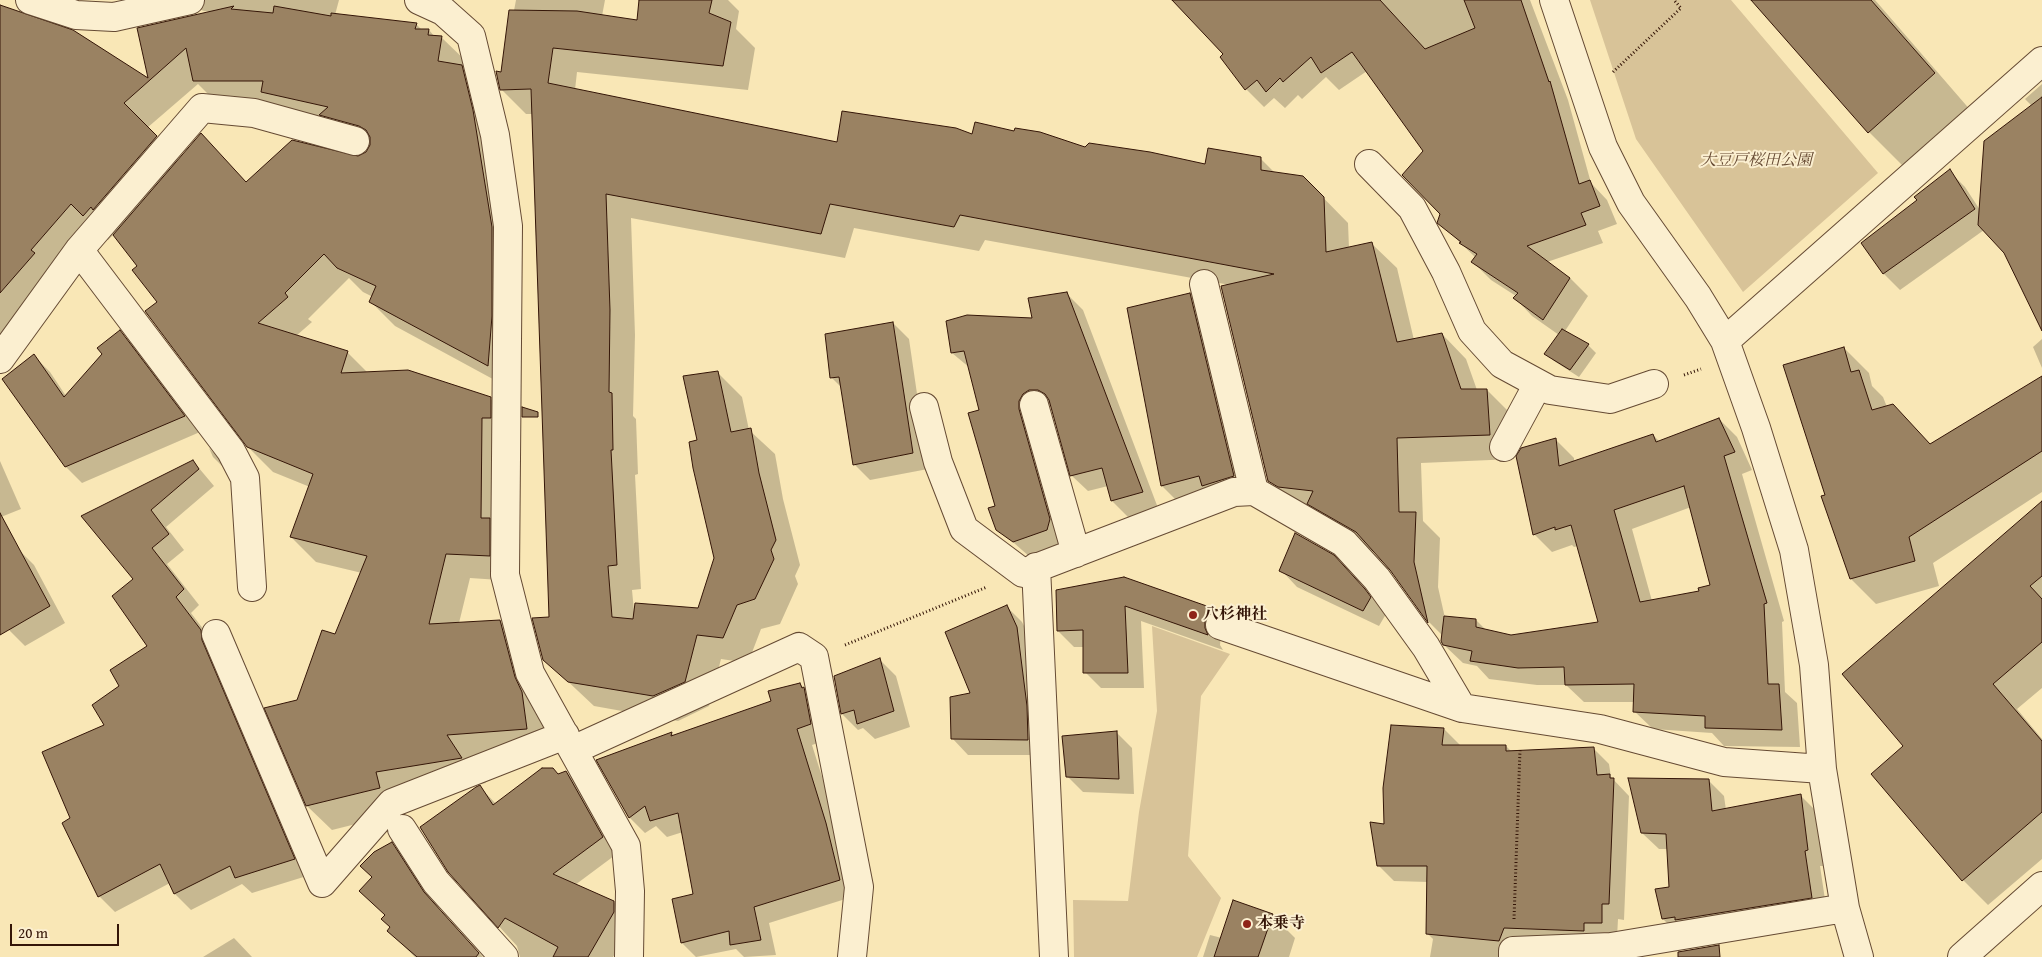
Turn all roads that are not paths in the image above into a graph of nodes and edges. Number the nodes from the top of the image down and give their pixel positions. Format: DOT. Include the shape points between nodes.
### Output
graph roads {
  1 [pos="30,0"];
  2 [pos="190,0"];
  3 [pos="419,0"];
  4 [pos="1554,0"];
  5 [pos="2042,61"];
  6 [pos="355,141"];
  7 [pos="1369,164"];
  8 [pos="79,250"];
  9 [pos="1204,284"];
  10 [pos="1728,350"];
  11 [pos="0,359"];
  12 [pos="1538,384"];
  13 [pos="1654,384"];
  14 [pos="1034,405"];
  15 [pos="924,407"];
  16 [pos="1504,447"];
  17 [pos="1254,490"];
  18 [pos="1076,553"];
  19 [pos="1030,570"];
  20 [pos="252,587"];
  21 [pos="1220,625"];
  22 [pos="216,634"];
  23 [pos="1462,708"];
  24 [pos="569,743"];
  25 [pos="1822,769"];
  26 [pos="402,829"];
  27 [pos="2042,886"];
  28 [pos="1845,908"];
  29 [pos="626,954"];
  30 [pos="1513,954"];
  31 [pos="504,957"];
  32 [pos="852,957"];
  33 [pos="1054,957"];
  34 [pos="1858,957"];
  35 [pos="1962,957"];
  1 -- 2 [label="street" via="76,15 114,17"];
  3 -- 24 [label="street" via="443,11 471,36 495,135 508,226 505,574 530,673"];
  4 -- 10 [label="street" via="1603,147 1631,203 1698,297"];
  5 -- 10 [label="street"];
  6 -- 8 [label="street" via="254,113 202,108"];
  7 -- 12 [label="street" via="1412,208 1472,331 1502,364"];
  8 -- 11 [label="street"];
  8 -- 20 [label="street" via="231,451 245,478"];
  9 -- 17 [label="street"];
  10 -- 25 [label="street" via="1794,550 1814,665"];
  12 -- 13 [label="street" via="1550,390 1610,399"];
  12 -- 16 [label="street"];
  14 -- 18 [label="street"];
  15 -- 19 [label="street" via="938,462 964,529"];
  17 -- 18 [label="street" via="1234,492"];
  17 -- 23 [label="street" via="1344,543 1378,578 1426,647"];
  18 -- 19 [label="street"];
  19 -- 33 [label="street"];
  21 -- 23 [label="street"];
  22 -- 24 [label="street" via="322,883 392,803"];
  23 -- 25 [label="street" via="1600,730 1724,762"];
  24 -- 29 [label="street" via="626,846 630,891"];
  24 -- 32 [label="street" via="799,647 814,657 859,887"];
  25 -- 28 [label="street"];
  26 -- 31 [label="street" via="436,882"];
  27 -- 35 [label="street"];
  28 -- 30 [label="street" via="1611,947"];
  28 -- 34 [label="street"];
}
